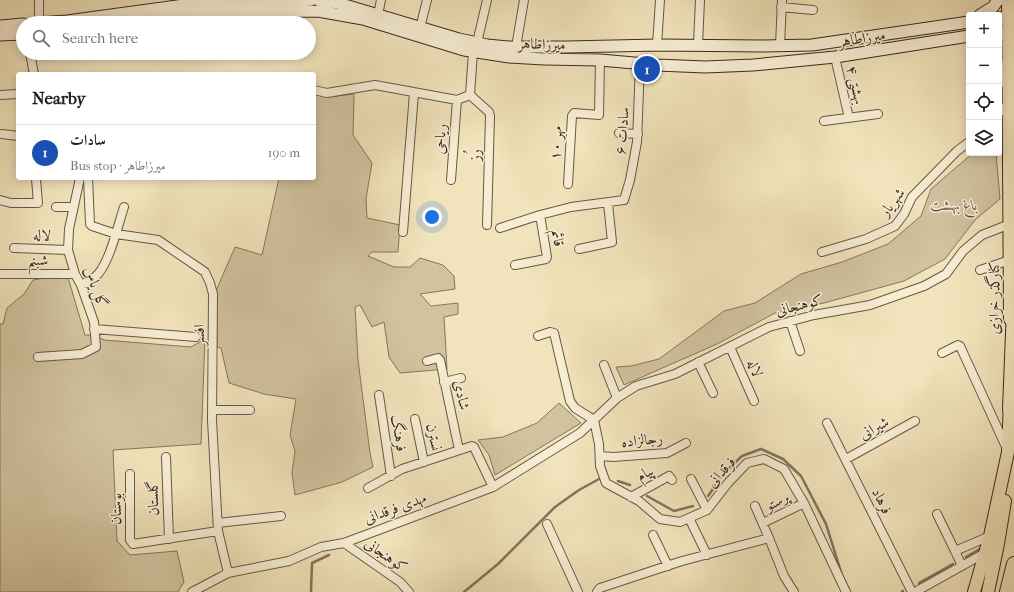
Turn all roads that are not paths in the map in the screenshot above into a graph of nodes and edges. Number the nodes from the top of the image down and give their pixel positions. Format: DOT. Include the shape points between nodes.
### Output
graph roads {
  1 [pos="39,0"];
  2 [pos="302,0"];
  3 [pos="311,0"];
  4 [pos="318,0"];
  5 [pos="381,0"];
  6 [pos="427,0"];
  7 [pos="487,0"];
  8 [pos="524,0"];
  9 [pos="660,0"];
  10 [pos="700,0"];
  11 [pos="998,0"];
  12 [pos="1008,0"];
  13 [pos="184,3"];
  14 [pos="347,3"];
  15 [pos="782,4"];
  16 [pos="813,10"];
  17 [pos="985,12"];
  18 [pos="378,15"];
  19 [pos="38,16"];
  20 [pos="99,16"];
  21 [pos="185,16"];
  22 [pos="1007,17"];
  23 [pos="966,20"];
  24 [pos="966,22"];
  25 [pos="955,24"];
  26 [pos="16,25"];
  27 [pos="0,26"];
  28 [pos="420,28"];
  29 [pos="16,34"];
  30 [pos="1007,34"];
  31 [pos="0,35"];
  32 [pos="966,37"];
  33 [pos="657,45"];
  34 [pos="698,45"];
  35 [pos="751,46"];
  36 [pos="780,46"];
  37 [pos="475,47"];
  38 [pos="516,47"];
  39 [pos="835,57"];
  40 [pos="31,60"];
  41 [pos="600,60"];
  42 [pos="640,63"];
  43 [pos="657,65"];
  44 [pos="753,65"];
  45 [pos="34,72"];
  46 [pos="1002,72"];
  47 [pos="1008,85"];
  48 [pos="316,90"];
  49 [pos="414,93"];
  50 [pos="16,94"];
  51 [pos="0,95"];
  52 [pos="470,95"];
  53 [pos="457,100"];
  54 [pos="1007,111"];
  55 [pos="878,114"];
  56 [pos="849,118"];
  57 [pos="824,122"];
  58 [pos="619,133"];
  59 [pos="2,134"];
  60 [pos="638,134"];
  61 [pos="16,136"];
  62 [pos="966,144"];
  63 [pos="36,180"];
  64 [pos="80,180"];
  65 [pos="88,180"];
  66 [pos="451,180"];
  67 [pos="568,184"];
  68 [pos="0,200"];
  69 [pos="608,203"];
  70 [pos="56,207"];
  71 [pos="73,207"];
  72 [pos="124,207"];
  73 [pos="540,215"];
  74 [pos="1010,224"];
  75 [pos="487,225"];
  76 [pos="500,228"];
  77 [pos="404,232"];
  78 [pos="116,234"];
  79 [pos="14,248"];
  80 [pos="579,249"];
  81 [pos="68,250"];
  82 [pos="822,252"];
  83 [pos="1010,260"];
  84 [pos="515,265"];
  85 [pos="980,270"];
  86 [pos="0,274"];
  87 [pos="76,274"];
  88 [pos="82,285"];
  89 [pos="1014,308"];
  90 [pos="790,321"];
  91 [pos="94,328"];
  92 [pos="538,336"];
  93 [pos="196,337"];
  94 [pos="730,347"];
  95 [pos="800,351"];
  96 [pos="942,353"];
  97 [pos="38,357"];
  98 [pos="427,361"];
  99 [pos="698,362"];
  100 [pos="604,365"];
  101 [pos="461,378"];
  102 [pos="444,382"];
  103 [pos="713,394"];
  104 [pos="379,395"];
  105 [pos="617,398"];
  106 [pos="754,401"];
  107 [pos="1010,409"];
  108 [pos="213,410"];
  109 [pos="250,410"];
  110 [pos="415,418"];
  111 [pos="594,420"];
  112 [pos="915,421"];
  113 [pos="827,423"];
  114 [pos="686,443"];
  115 [pos="459,450"];
  116 [pos="1008,452"];
  117 [pos="600,456"];
  118 [pos="166,457"];
  119 [pos="846,459"];
  120 [pos="424,462"];
  121 [pos="130,474"];
  122 [pos="391,476"];
  123 [pos="691,478"];
  124 [pos="672,480"];
  125 [pos="493,487"];
  126 [pos="368,488"];
  127 [pos="631,497"];
  128 [pos="804,503"];
  129 [pos="755,506"];
  130 [pos="707,510"];
  131 [pos="937,514"];
  132 [pos="281,516"];
  133 [pos="689,518"];
  134 [pos="547,524"];
  135 [pos="763,524"];
  136 [pos="218,527"];
  137 [pos="653,535"];
  138 [pos="990,536"];
  139 [pos="769,538"];
  140 [pos="169,539"];
  141 [pos="344,543"];
  142 [pos="955,551"];
  143 [pos="985,553"];
  144 [pos="707,554"];
  145 [pos="1014,564"];
  146 [pos="668,566"];
  147 [pos="962,566"];
  148 [pos="228,573"];
  149 [pos="192,592"];
  150 [pos="409,592"];
  151 [pos="578,592"];
  152 [pos="596,592"];
  153 [pos="794,592"];
  154 [pos="846,592"];
  155 [pos="914,592"];
  156 [pos="974,592"];
  157 [pos="988,592"];
  158 [pos="1006,592"];
  1 -- 19 [label="street"];
  2 -- 3 [label="main road"];
  2 -- 13 [label="main road"];
  4 -- 14 [label="main road, میرزاطاهر"];
  5 -- 18 [label="street"];
  6 -- 28 [label="street"];
  7 -- 37 [label="street"];
  8 -- 38 [label="street"];
  9 -- 33 [label="street"];
  10 -- 34 [label="street"];
  11 -- 17 [label="main road"];
  12 -- 22 [label="main road, کنارگذر خرازی"];
  13 -- 20 [label="main road"];
  14 -- 18 [label="main road, میرزاطاهر"];
  15 -- 16 [label="street"];
  15 -- 36 [label="street"];
  18 -- 28 [label="main road, میرزاطاهر"];
  21 -- 37 [label="main road, میرزاطاهر" via="318,11 362,19 425,39"];
  22 -- 30 [label="main road, کنارگذر خرازی"];
  23 -- 25 [label="main road"];
  24 -- 25 [label="main road, میرزاطاهر"];
  25 -- 36 [label="main road, میرزاطاهر" via="840,42"];
  26 -- 27 [label="main road"];
  28 -- 37 [label="main road, میرزاطاهر"];
  29 -- 31 [label="main road"];
  30 -- 47 [label="main road, کنارگذر خرازی"];
  32 -- 39 [label="main road, میرزاطاهر"];
  33 -- 34 [label="main road, میرزاطاهر"];
  33 -- 38 [label="main road, میرزاطاهر"];
  33 -- 43 [label="main road" via="654,54"];
  34 -- 35 [label="main road, میرزاطاهر"];
  35 -- 36 [label="main road, میرزاطاهر"];
  35 -- 44 [label="main road" via="756,52"];
  37 -- 38 [label="main road, میرزاطاهر"];
  37 -- 41 [label="main road, میرزاطاهر" via="509,57"];
  37 -- 52 [label="street"];
  39 -- 44 [label="main road, میرزاطاهر"];
  39 -- 56 [label="street, بهشتی ۴"];
  40 -- 45 [label="street"];
  41 -- 42 [label="main road, میرزاطاهر"];
  41 -- 67 [label="street, مهر ۱۰" via="599,115 572,114"];
  42 -- 43 [label="main road, میرزاطاهر"];
  42 -- 60 [label="street, سادات ۶"];
  43 -- 44 [label="main road, میرزاطاهر"];
  46 -- 47 [label="main road"];
  47 -- 54 [label="main road, کنارگذر خرازی"];
  48 -- 49 [label="street" via="327,92 375,85"];
  49 -- 53 [label="street"];
  49 -- 77 [label="street"];
  50 -- 51 [label="street"];
  52 -- 53 [label="street"];
  52 -- 75 [label="street, رُز" via="489,112 490,116"];
  53 -- 66 [label="street, ریاحی"];
  54 -- 74 [label="main road, کنارگذر خرازی"];
  55 -- 56 [label="street"];
  56 -- 57 [label="street"];
  58 -- 60 [label="street"];
  59 -- 61 [label="street"];
  60 -- 69 [label="street, سادات ۶" via="624,200"];
  62 -- 82 [label="street, شهریار" via="912,197 895,226 866,239"];
  63 -- 68 [label="street" via="38,203 11,203"];
  64 -- 71 [label="street, گل یاس"];
  65 -- 78 [label="street, افسر" via="90,224 94,228"];
  69 -- 73 [label="street" via="571,206"];
  69 -- 80 [label="street" via="612,242"];
  70 -- 71 [label="street"];
  71 -- 81 [label="street, گل یاس"];
  72 -- 78 [label="street"];
  73 -- 76 [label="street"];
  73 -- 84 [label="street, قائم" via="546,259"];
  74 -- 83 [label="main road, کنارگذر خرازی"];
  74 -- 90 [label="street, کوهنجانی" via="982,235 964,251 946,274 924,286 870,305"];
  78 -- 88 [label="street" via="101,271"];
  78 -- 108 [label="street, افسر" via="158,240 205,272 214,294"];
  79 -- 81 [label="street, لاله"];
  81 -- 87 [label="street, گل یاس"];
  83 -- 85 [label="street"];
  83 -- 107 [label="main road, کنارگذر خرازی"];
  86 -- 87 [label="street, شبنم"];
  87 -- 88 [label="street, گل یاس"];
  88 -- 91 [label="street, گل یاس"];
  89 -- 107 [label="highway"];
  90 -- 94 [label="street, کوهنجانی" via="769,327"];
  90 -- 95 [label="street"];
  91 -- 93 [label="street"];
  91 -- 97 [label="street, گل یاس" via="96,347 82,354"];
  92 -- 111 [label="street" via="554,333 570,401 575,408"];
  94 -- 99 [label="street, کوهنجانی"];
  94 -- 106 [label="street, لاله"];
  96 -- 116 [label="street" via="960,346"];
  98 -- 102 [label="street, شادی" via="439,359"];
  99 -- 103 [label="street"];
  99 -- 105 [label="street, کوهنجانی" via="675,374 636,386"];
  100 -- 105 [label="street"];
  101 -- 102 [label="street"];
  102 -- 115 [label="street, شادی"];
  104 -- 122 [label="street, فرهنگ"];
  105 -- 111 [label="street, کوهنجانی"];
  107 -- 116 [label="main road, کنارگذر خرازی"];
  108 -- 109 [label="street"];
  108 -- 136 [label="street, افسر"];
  110 -- 120 [label="street, نسترن"];
  111 -- 117 [label="street"];
  111 -- 125 [label="street, مهدی فرقدانی" via="580,433"];
  112 -- 119 [label="street, شیرانی"];
  113 -- 119 [label="street, فرهاد"];
  114 -- 117 [label="street, رجالزاده" via="667,453"];
  115 -- 120 [label="street"];
  115 -- 125 [label="street" via="474,447"];
  116 -- 138 [label="main road, کنارگذر خرازی"];
  116 -- 157 [label="main road" via="1005,502"];
  117 -- 127 [label="street, فرقدانی" via="600,466 606,483"];
  118 -- 140 [label="street, گلستان"];
  119 -- 155 [label="street, فرهاد"];
  120 -- 122 [label="street" via="402,469"];
  121 -- 140 [label="street, بوستان" via="130,540 133,544"];
  122 -- 126 [label="street"];
  123 -- 130 [label="street"];
  124 -- 127 [label="street, پیام" via="669,476"];
  125 -- 141 [label="street, مهدی فرقدانی"];
  127 -- 133 [label="street, فرقدانی" via="660,518 680,522"];
  128 -- 130 [label="street, فرقدانی" via="784,469 764,459 747,463"];
  128 -- 135 [label="street, پرستو"];
  128 -- 154 [label="street, فرقدانی"];
  129 -- 135 [label="street"];
  130 -- 133 [label="street, فرقدانی"];
  131 -- 142 [label="street"];
  132 -- 136 [label="street"];
  133 -- 144 [label="street"];
  134 -- 151 [label="street"];
  135 -- 139 [label="street"];
  136 -- 140 [label="street"];
  136 -- 148 [label="street, افسر"];
  137 -- 146 [label="street"];
  138 -- 142 [label="street"];
  138 -- 143 [label="main road, کنارگذر خرازی"];
  139 -- 144 [label="street"];
  139 -- 153 [label="street" via="784,576"];
  141 -- 148 [label="street, مهدی فرقدانی" via="321,547 289,561"];
  141 -- 150 [label="street, کوهنجانی" via="400,582"];
  142 -- 147 [label="street"];
  143 -- 147 [label="street"];
  143 -- 156 [label="main road, کنارگذر خرازی"];
  144 -- 146 [label="street"];
  145 -- 158 [label="highway"];
  146 -- 152 [label="street" via="600,588"];
  147 -- 155 [label="street"];
  148 -- 149 [label="street, مهدی فرقدانی"];
}
